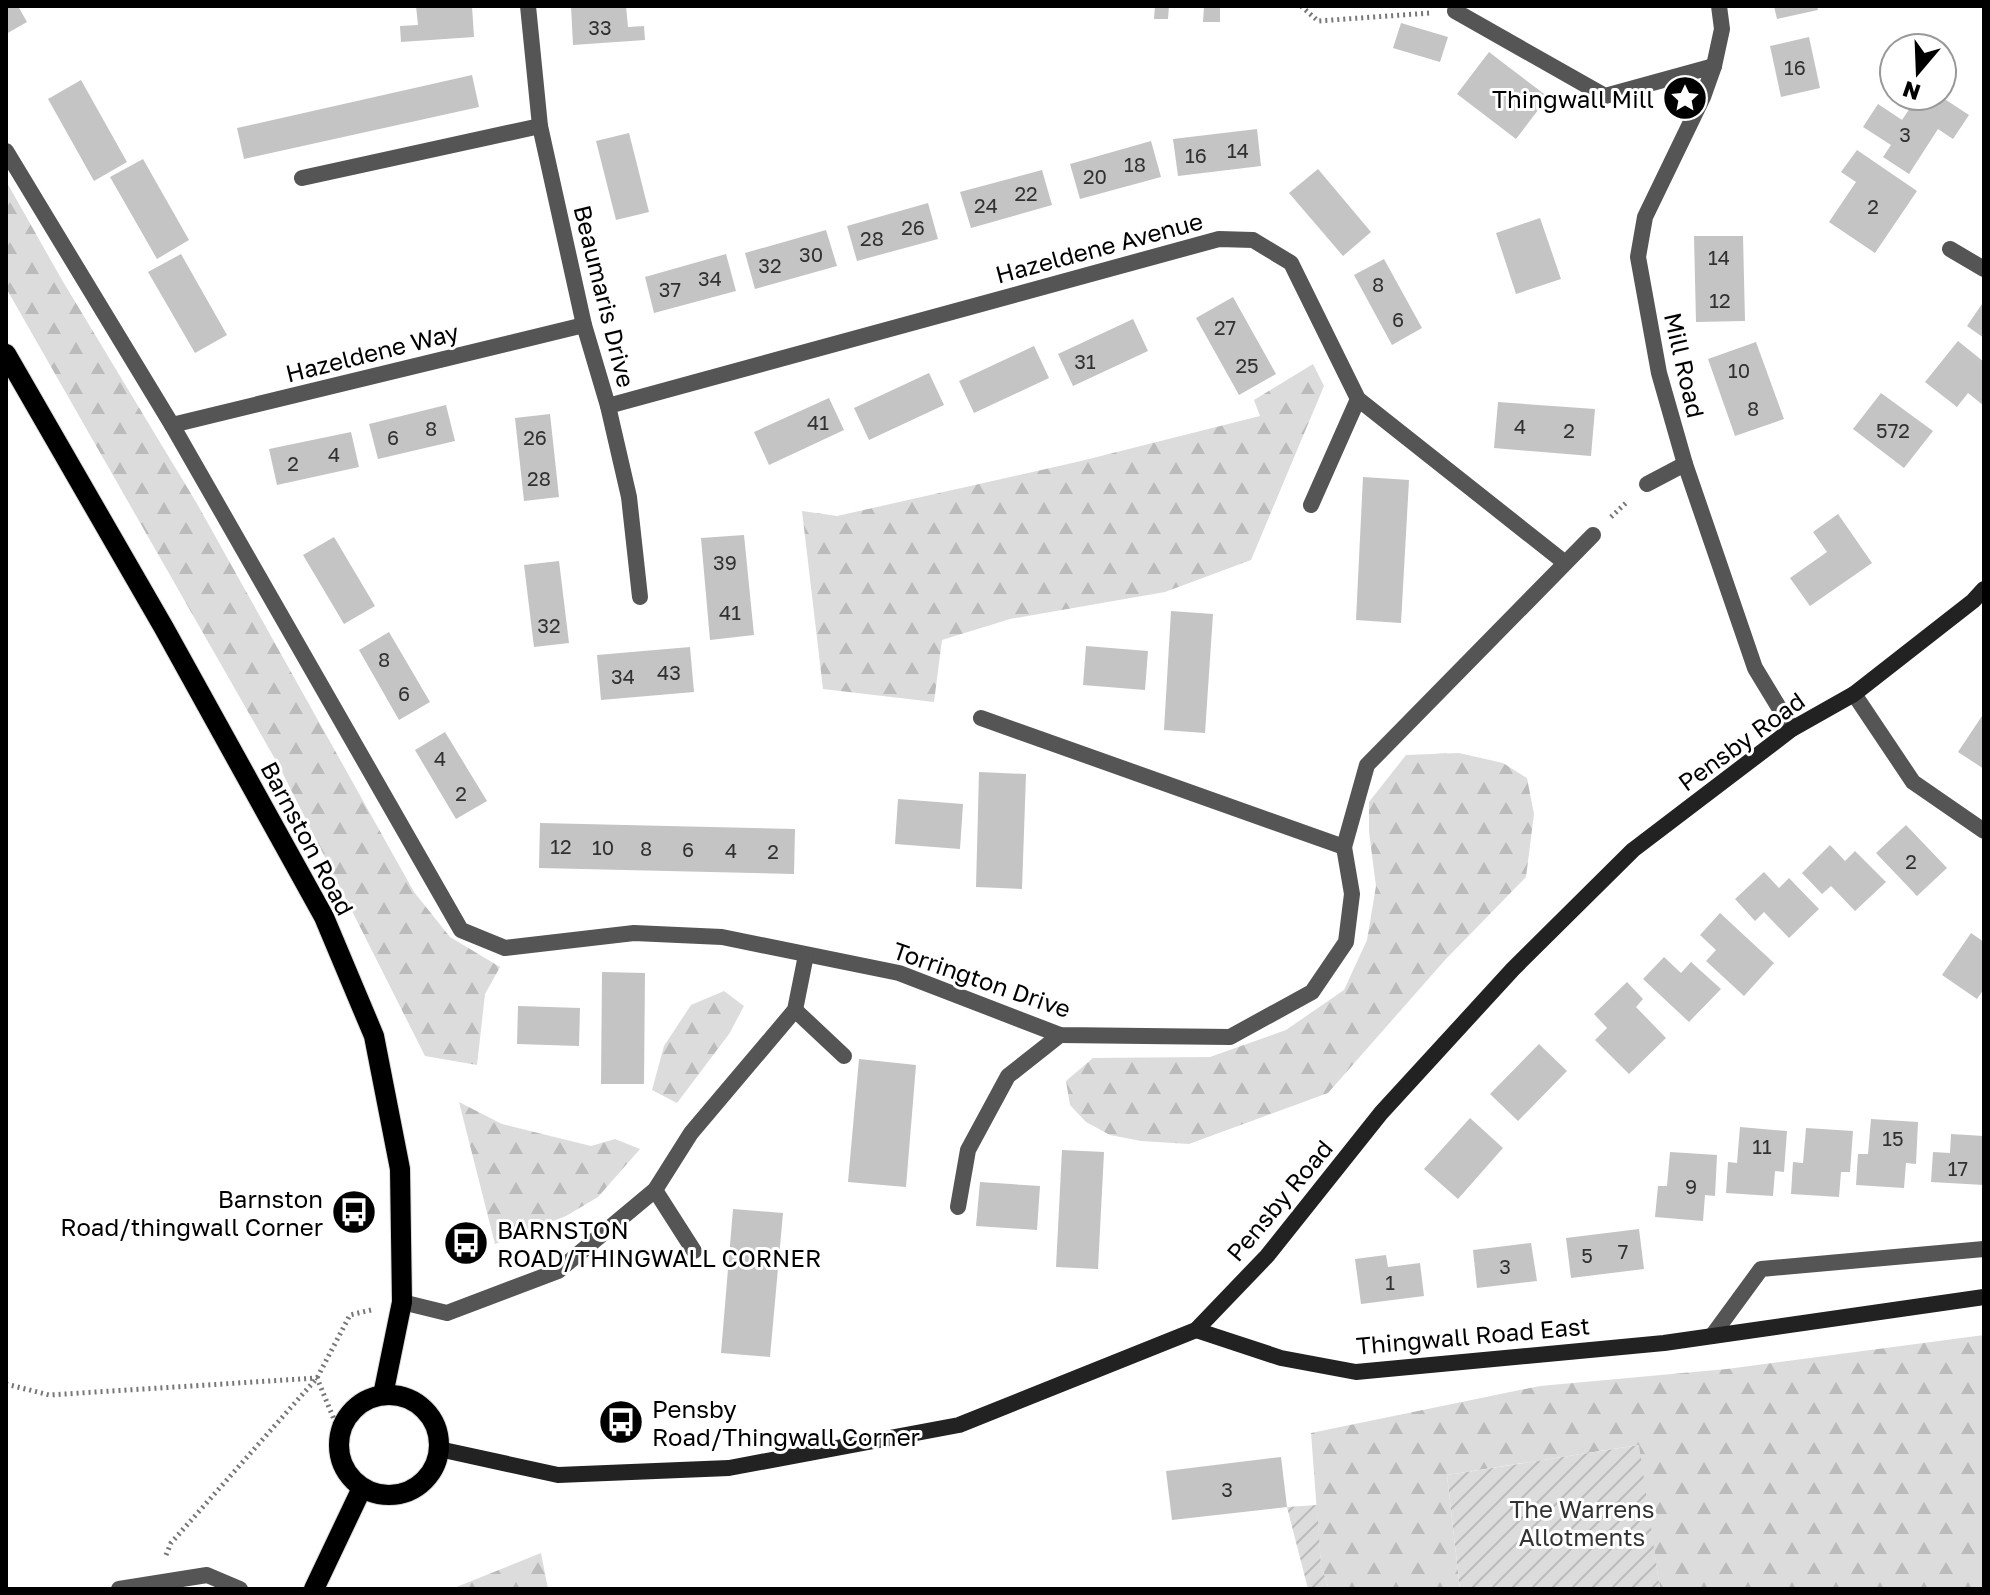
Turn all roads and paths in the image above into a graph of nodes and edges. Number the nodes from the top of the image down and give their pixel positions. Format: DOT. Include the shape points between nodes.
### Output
graph roads {
  1 [pos="528,6"];
  2 [pos="1301,6"];
  3 [pos="1719,6"];
  4 [pos="1455,11"];
  5 [pos="1714,66"];
  6 [pos="540,126"];
  7 [pos="6,151"];
  8 [pos="302,178"];
  9 [pos="1950,249"];
  10 [pos="1984,269"];
  11 [pos="584,325"];
  12 [pos="6,354"];
  13 [pos="1358,399"];
  14 [pos="608,406"];
  15 [pos="172,425"];
  16 [pos="1685,464"];
  17 [pos="1647,484"];
  18 [pos="1311,505"];
  19 [pos="1593,535"];
  20 [pos="1564,562"];
  21 [pos="1984,589"];
  22 [pos="640,597"];
  23 [pos="1854,694"];
  24 [pos="981,718"];
  25 [pos="1792,729"];
  26 [pos="1984,831"];
  27 [pos="1344,847"];
  28 [pos="806,955"];
  29 [pos="795,1010"];
  30 [pos="1060,1035"];
  31 [pos="844,1056"];
  32 [pos="655,1190"];
  33 [pos="958,1207"];
  34 [pos="1984,1249"];
  35 [pos="694,1251"];
  36 [pos="1984,1297"];
  37 [pos="402,1302"];
  38 [pos="1196,1330"];
  39 [pos="1712,1336"];
  40 [pos="317,1378"];
  41 [pos="6,1384"];
  42 [pos="383,1395"];
  43 [pos="340,1434"];
  44 [pos="439,1449"];
  45 [pos="362,1488"];
  46 [pos="154,1582"];
  47 [pos="119,1589"];
  48 [pos="240,1589"];
  49 [pos="314,1589"];
  1 -- 6 [label="street, Beaumaris Drive"];
  2 -- 4 [label="path" via="1318,21"];
  3 -- 5 [label="street, Mill Road" via="1722,29"];
  4 -- 5 [label="street" via="1605,96"];
  5 -- 16 [label="street, Mill Road" via="1645,217 1638,257 1659,373"];
  6 -- 8 [label="street"];
  6 -- 11 [label="street, Beaumaris Drive"];
  7 -- 15 [label="street, Torrington Drive"];
  9 -- 10 [label="street"];
  11 -- 14 [label="street, Beaumaris Drive"];
  11 -- 15 [label="street, Hazeldene Way"];
  12 -- 37 [label="main road, Barnston Road" via="324,917 374,1036 400,1169"];
  13 -- 14 [label="street, Hazeldene Avenue" via="1291,263 1253,240 1219,239"];
  13 -- 18 [label="street"];
  13 -- 20 [label="street, Hazeldene Avenue"];
  14 -- 22 [label="street, Beaumaris Drive" via="629,497"];
  15 -- 28 [label="street, Torrington Drive" via="461,930 505,948 634,933 722,937"];
  16 -- 17 [label="street"];
  16 -- 25 [label="street, Mill Road" via="1755,668"];
  17 -- 19 [label="path"];
  19 -- 20 [label="street, Torrington Drive"];
  20 -- 27 [label="street, Torrington Drive" via="1367,765"];
  21 -- 23 [label="main road, Pensby Road"];
  23 -- 25 [label="main road, Pensby Road"];
  23 -- 26 [label="street" via="1913,782"];
  24 -- 27 [label="street"];
  25 -- 38 [label="main road, Pensby Road" via="1633,850 1524,958 1381,1113 1267,1256"];
  27 -- 30 [label="street, Torrington Drive" via="1352,894 1346,942 1312,992 1230,1037"];
  28 -- 29 [label="street"];
  28 -- 30 [label="street, Torrington Drive" via="899,973"];
  29 -- 31 [label="street"];
  29 -- 32 [label="street" via="691,1133"];
  30 -- 33 [label="street" via="1008,1076 968,1150"];
  32 -- 35 [label="street"];
  32 -- 37 [label="street" via="558,1271 447,1313"];
  34 -- 39 [label="street" via="1761,1269"];
  36 -- 39 [label="main road, Thingwall Road East"];
  37 -- 40 [label="path" via="350,1315"];
  37 -- 42 [label="main road, Barnston Road"];
  38 -- 39 [label="main road, Thingwall Road East" via="1281,1358 1356,1372"];
  38 -- 44 [label="main road, Pensby Road" via="959,1425 729,1468 558,1475"];
  40 -- 41 [label="path" via="49,1395"];
  40 -- 43 [label="path"];
  40 -- 46 [label="path" via="171,1543"];
  42 -- 43 [label="main road" via="358,1405"];
  42 -- 44 [label="main road" via="403,1396 422,1407 436,1428"];
  43 -- 45 [label="main road" via="346,1473"];
  44 -- 45 [label="main road" via="430,1474 416,1487 393,1496"];
  45 -- 49 [label="main road"];
  46 -- 47 [label="street"];
  46 -- 48 [label="street" via="207,1575"];
}
